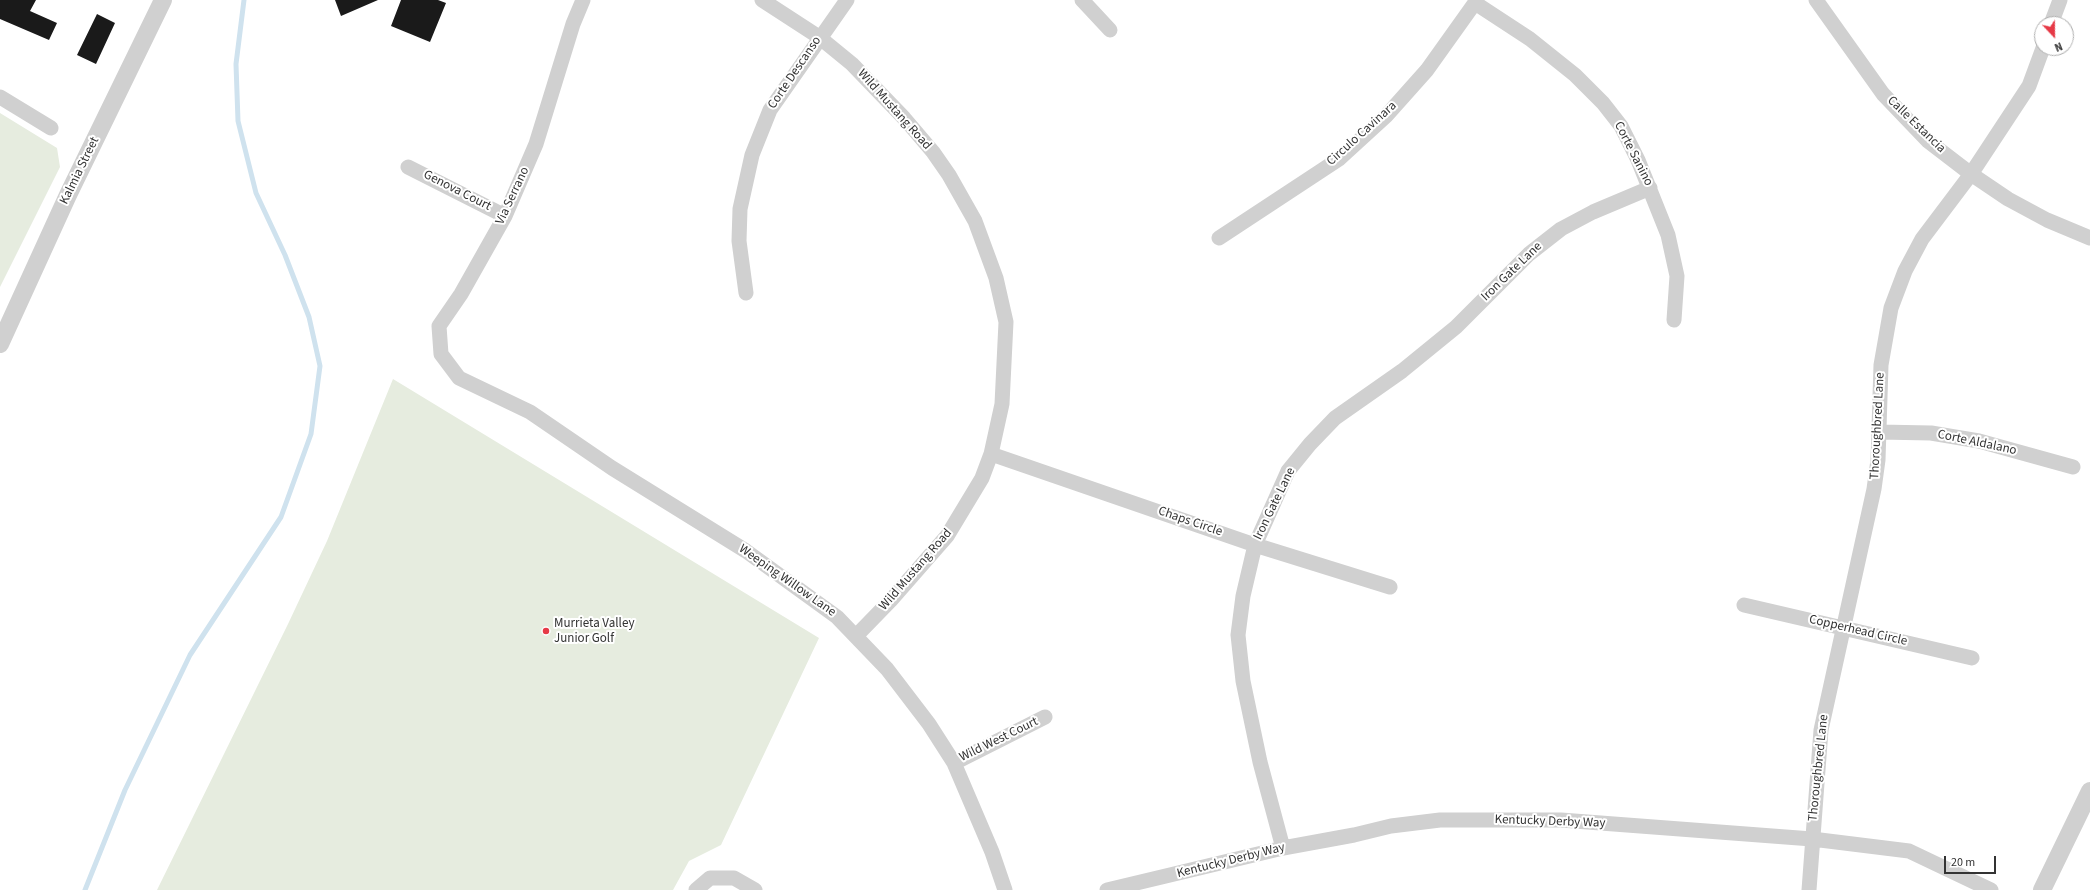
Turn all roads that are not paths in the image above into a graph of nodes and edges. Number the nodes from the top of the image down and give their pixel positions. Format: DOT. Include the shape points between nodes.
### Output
graph roads {
  1 [pos="163,0"];
  2 [pos="583,0"];
  3 [pos="762,0"];
  4 [pos="847,0"];
  5 [pos="1082,0"];
  6 [pos="1816,0"];
  7 [pos="2060,0"];
  8 [pos="1476,1"];
  9 [pos="2054,16"];
  10 [pos="1110,30"];
  11 [pos="819,37"];
  12 [pos="2040,56"];
  13 [pos="0,97"];
  14 [pos="51,128"];
  15 [pos="408,167"];
  16 [pos="1971,174"];
  17 [pos="1650,188"];
  18 [pos="505,216"];
  19 [pos="1219,238"];
  20 [pos="2090,238"];
  21 [pos="746,293"];
  22 [pos="1674,320"];
  23 [pos="0,344"];
  24 [pos="459,378"];
  25 [pos="1879,432"];
  26 [pos="991,454"];
  27 [pos="2073,467"];
  28 [pos="1255,544"];
  29 [pos="1390,587"];
  30 [pos="1744,605"];
  31 [pos="1844,628"];
  32 [pos="856,636"];
  33 [pos="1972,658"];
  34 [pos="1045,717"];
  35 [pos="954,763"];
  36 [pos="2090,791"];
  37 [pos="1812,839"];
  38 [pos="1283,848"];
  39 [pos="696,890"];
  40 [pos="755,890"];
  41 [pos="1005,890"];
  42 [pos="1107,890"];
  43 [pos="1809,890"];
  44 [pos="1991,890"];
  45 [pos="2042,890"];
  1 -- 23 [label="street, Kalmia Street" via="68,195"];
  2 -- 18 [label="street, Via Serrano" via="573,24 536,144"];
  3 -- 11 [label="street, Wild Mustang Road"];
  4 -- 11 [label="street, Corte Descanso"];
  5 -- 10 [label="street"];
  6 -- 16 [label="street, Calle Estancia" via="1883,94 1928,141"];
  7 -- 9 [label="street"];
  8 -- 17 [label="street, Corte Sanino" via="1569,70 1603,103 1620,126"];
  8 -- 19 [label="street, Circulo Cavinara" via="1427,70 1369,132 1339,158"];
  11 -- 21 [label="street, Corte Descanso" via="770,110 752,155 740,209 739,241"];
  11 -- 26 [label="street, Wild Mustang Road" via="852,64 904,118 949,175 974,221 996,278 1006,322 1002,404"];
  12 -- 16 [label="street, Thoroughbred Lane" via="2029,86"];
  13 -- 14 [label="street"];
  15 -- 18 [label="street, Genova Court"];
  16 -- 20 [label="street, Calle Estancia" via="2008,199 2047,220"];
  16 -- 25 [label="street, Thoroughbred Lane" via="1922,238 1905,271 1891,308 1881,365"];
  17 -- 22 [label="street, Corte Sanino" via="1668,235 1677,276"];
  17 -- 28 [label="street, Iron Gate Lane" via="1561,229 1529,254 1456,327 1402,371 1335,418 1288,471"];
  18 -- 24 [label="street, Via Serrano" via="461,294 439,326 441,354"];
  24 -- 32 [label="street, Weeping Willow Lane" via="530,412 612,468 746,551 837,617"];
  25 -- 27 [label="street, Corte Aldalano" via="1931,433 1979,441"];
  25 -- 31 [label="street, Thoroughbred Lane" via="1874,489"];
  26 -- 28 [label="street, Chaps Circle"];
  26 -- 32 [label="street, Wild Mustang Road" via="982,478 947,536"];
  28 -- 29 [label="street, Chaps Circle"];
  28 -- 38 [label="street, Iron Gate Lane" via="1243,596 1238,635 1243,681 1260,762"];
  30 -- 31 [label="street, Copperhead Circle"];
  31 -- 33 [label="street, Copperhead Circle"];
  31 -- 37 [label="street, Thoroughbred Lane" via="1821,730"];
  32 -- 35 [label="street, Weeping Willow Lane" via="911,699"];
  34 -- 35 [label="street, Wild West Court"];
  35 -- 41 [label="street, Weeping Willow Lane"];
  36 -- 45 [label="street"];
  37 -- 38 [label="street, Kentucky Derby Way" via="1561,820 1440,820 1391,826"];
  37 -- 43 [label="street, Thoroughbred Lane"];
  37 -- 44 [label="street, Kentucky Derby Way" via="1909,851"];
  38 -- 42 [label="street, Kentucky Derby Way"];
  39 -- 40 [label="street" via="710,878 734,878"];
}
